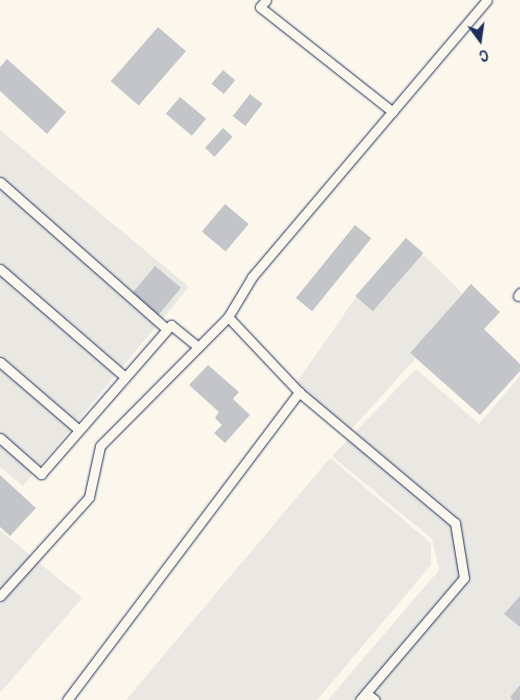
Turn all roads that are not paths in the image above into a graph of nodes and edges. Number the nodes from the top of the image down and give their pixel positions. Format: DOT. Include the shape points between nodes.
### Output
graph roads {
  1 [pos="266,0"];
  2 [pos="487,0"];
  3 [pos="393,112"];
  4 [pos="0,182"];
  5 [pos="0,270"];
  6 [pos="228,317"];
  7 [pos="167,329"];
  8 [pos="198,347"];
  9 [pos="0,362"];
  10 [pos="125,377"];
  11 [pos="299,392"];
  12 [pos="79,430"];
  13 [pos="0,438"];
  14 [pos="0,596"];
  15 [pos="364,698"];
  16 [pos="67,700"];
  17 [pos="375,700"];
  1 -- 3 [label="lane" via="260,7"];
  2 -- 3 [label="lane"];
  3 -- 6 [label="lane" via="252,277"];
  4 -- 7 [label="lane"];
  5 -- 10 [label="lane"];
  6 -- 8 [label="lane"];
  6 -- 11 [label="lane"];
  7 -- 8 [label="lane" via="171,325"];
  7 -- 10 [label="lane"];
  8 -- 14 [label="lane" via="100,446 89,497"];
  9 -- 12 [label="lane"];
  10 -- 12 [label="lane"];
  11 -- 15 [label="lane" via="455,523 464,578"];
  11 -- 16 [label="lane"];
  12 -- 13 [label="lane" via="41,474"];
  15 -- 17 [label="lane"];
}
